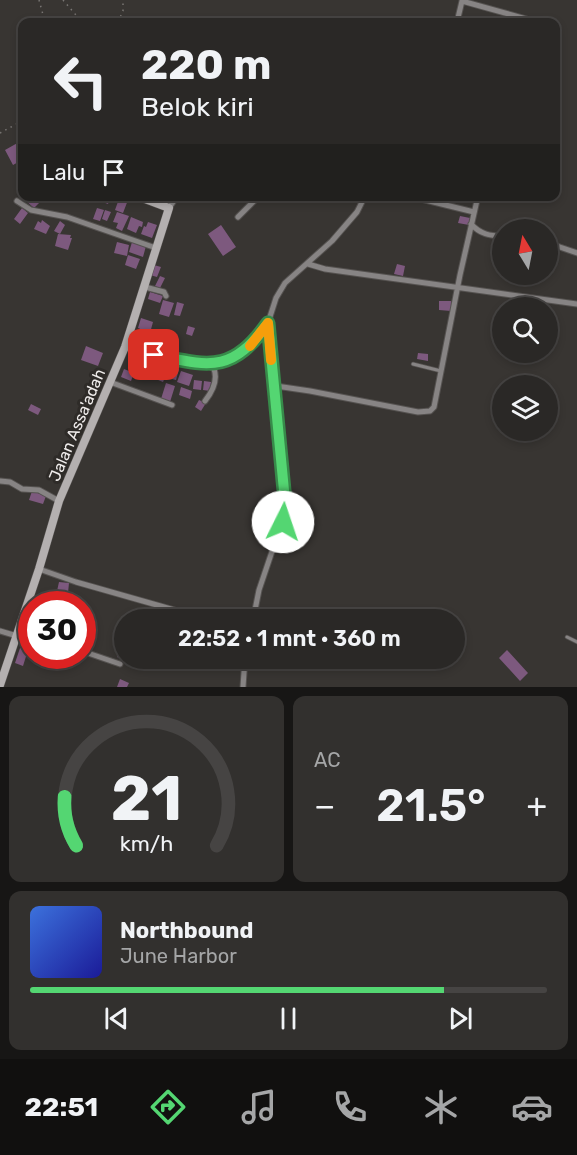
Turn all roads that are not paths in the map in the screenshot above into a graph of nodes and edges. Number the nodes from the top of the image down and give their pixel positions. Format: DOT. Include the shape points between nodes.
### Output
graph roads {
  1 [pos="462,0"];
  2 [pos="458,18"];
  3 [pos="523,18"];
  4 [pos="16,201"];
  5 [pos="150,201"];
  6 [pos="174,201"];
  7 [pos="254,201"];
  8 [pos="362,201"];
  9 [pos="429,201"];
  10 [pos="477,201"];
  11 [pos="169,208"];
  12 [pos="474,212"];
  13 [pos="238,217"];
  14 [pos="471,224"];
  15 [pos="492,235"];
  16 [pos="558,246"];
  17 [pos="156,248"];
  18 [pos="577,253"];
  19 [pos="308,264"];
  20 [pos="145,287"];
  21 [pos="458,287"];
  22 [pos="166,296"];
  23 [pos="577,304"];
  24 [pos="268,323"];
  25 [pos="125,347"];
  26 [pos="206,364"];
  27 [pos="413,364"];
  28 [pos="442,372"];
  29 [pos="110,382"];
  30 [pos="276,386"];
  31 [pos="206,401"];
  32 [pos="172,405"];
  33 [pos="0,481"];
  34 [pos="59,501"];
  35 [pos="39,569"];
  36 [pos="32,591"];
  37 [pos="171,609"];
  38 [pos="255,609"];
  39 [pos="0,631"];
  40 [pos="18,632"];
  41 [pos="18,635"];
  42 [pos="567,637"];
  43 [pos="577,642"];
  44 [pos="96,656"];
  45 [pos="114,662"];
  46 [pos="244,669"];
  47 [pos="0,685"];
  48 [pos="243,687"];
  1 -- 2 [label="street"];
  1 -- 3 [label="street"];
  4 -- 17 [label="street" via="31,210"];
  5 -- 11 [label="street"];
  6 -- 11 [label="street"];
  7 -- 13 [label="street"];
  8 -- 19 [label="street" via="357,212"];
  9 -- 12 [label="street"];
  10 -- 12 [label="street"];
  11 -- 17 [label="street, Jalan Assa'adah"];
  12 -- 14 [label="street"];
  14 -- 15 [label="street" via="479,232"];
  14 -- 21 [label="street"];
  16 -- 18 [label="street"];
  17 -- 20 [label="street, Jalan Assa'adah"];
  19 -- 21 [label="street"];
  19 -- 24 [label="street" via="285,283"];
  20 -- 22 [label="street"];
  20 -- 25 [label="street, Jalan Assa'adah"];
  21 -- 23 [label="street"];
  21 -- 28 [label="street"];
  24 -- 26 [label="street" via="241,353"];
  24 -- 30 [label="street"];
  25 -- 26 [label="street"];
  25 -- 29 [label="street, Jalan Assa'adah"];
  26 -- 31 [label="street" via="216,375"];
  27 -- 28 [label="lane"];
  28 -- 30 [label="street" via="436,404 424,412"];
  29 -- 32 [label="street"];
  29 -- 34 [label="street, Jalan Assa'adah"];
  30 -- 38 [label="street" via="285,513"];
  33 -- 34 [label="street" via="39,490"];
  34 -- 35 [label="street, Jalan Assa'adah"];
  35 -- 36 [label="street, Jalan Assa'adah"];
  35 -- 37 [label="street"];
  39 -- 40 [label="street"];
  41 -- 47 [label="street, Jalan Assa'adah"];
  42 -- 43 [label="lane"];
  44 -- 45 [label="street"];
  46 -- 48 [label="street"];
}
